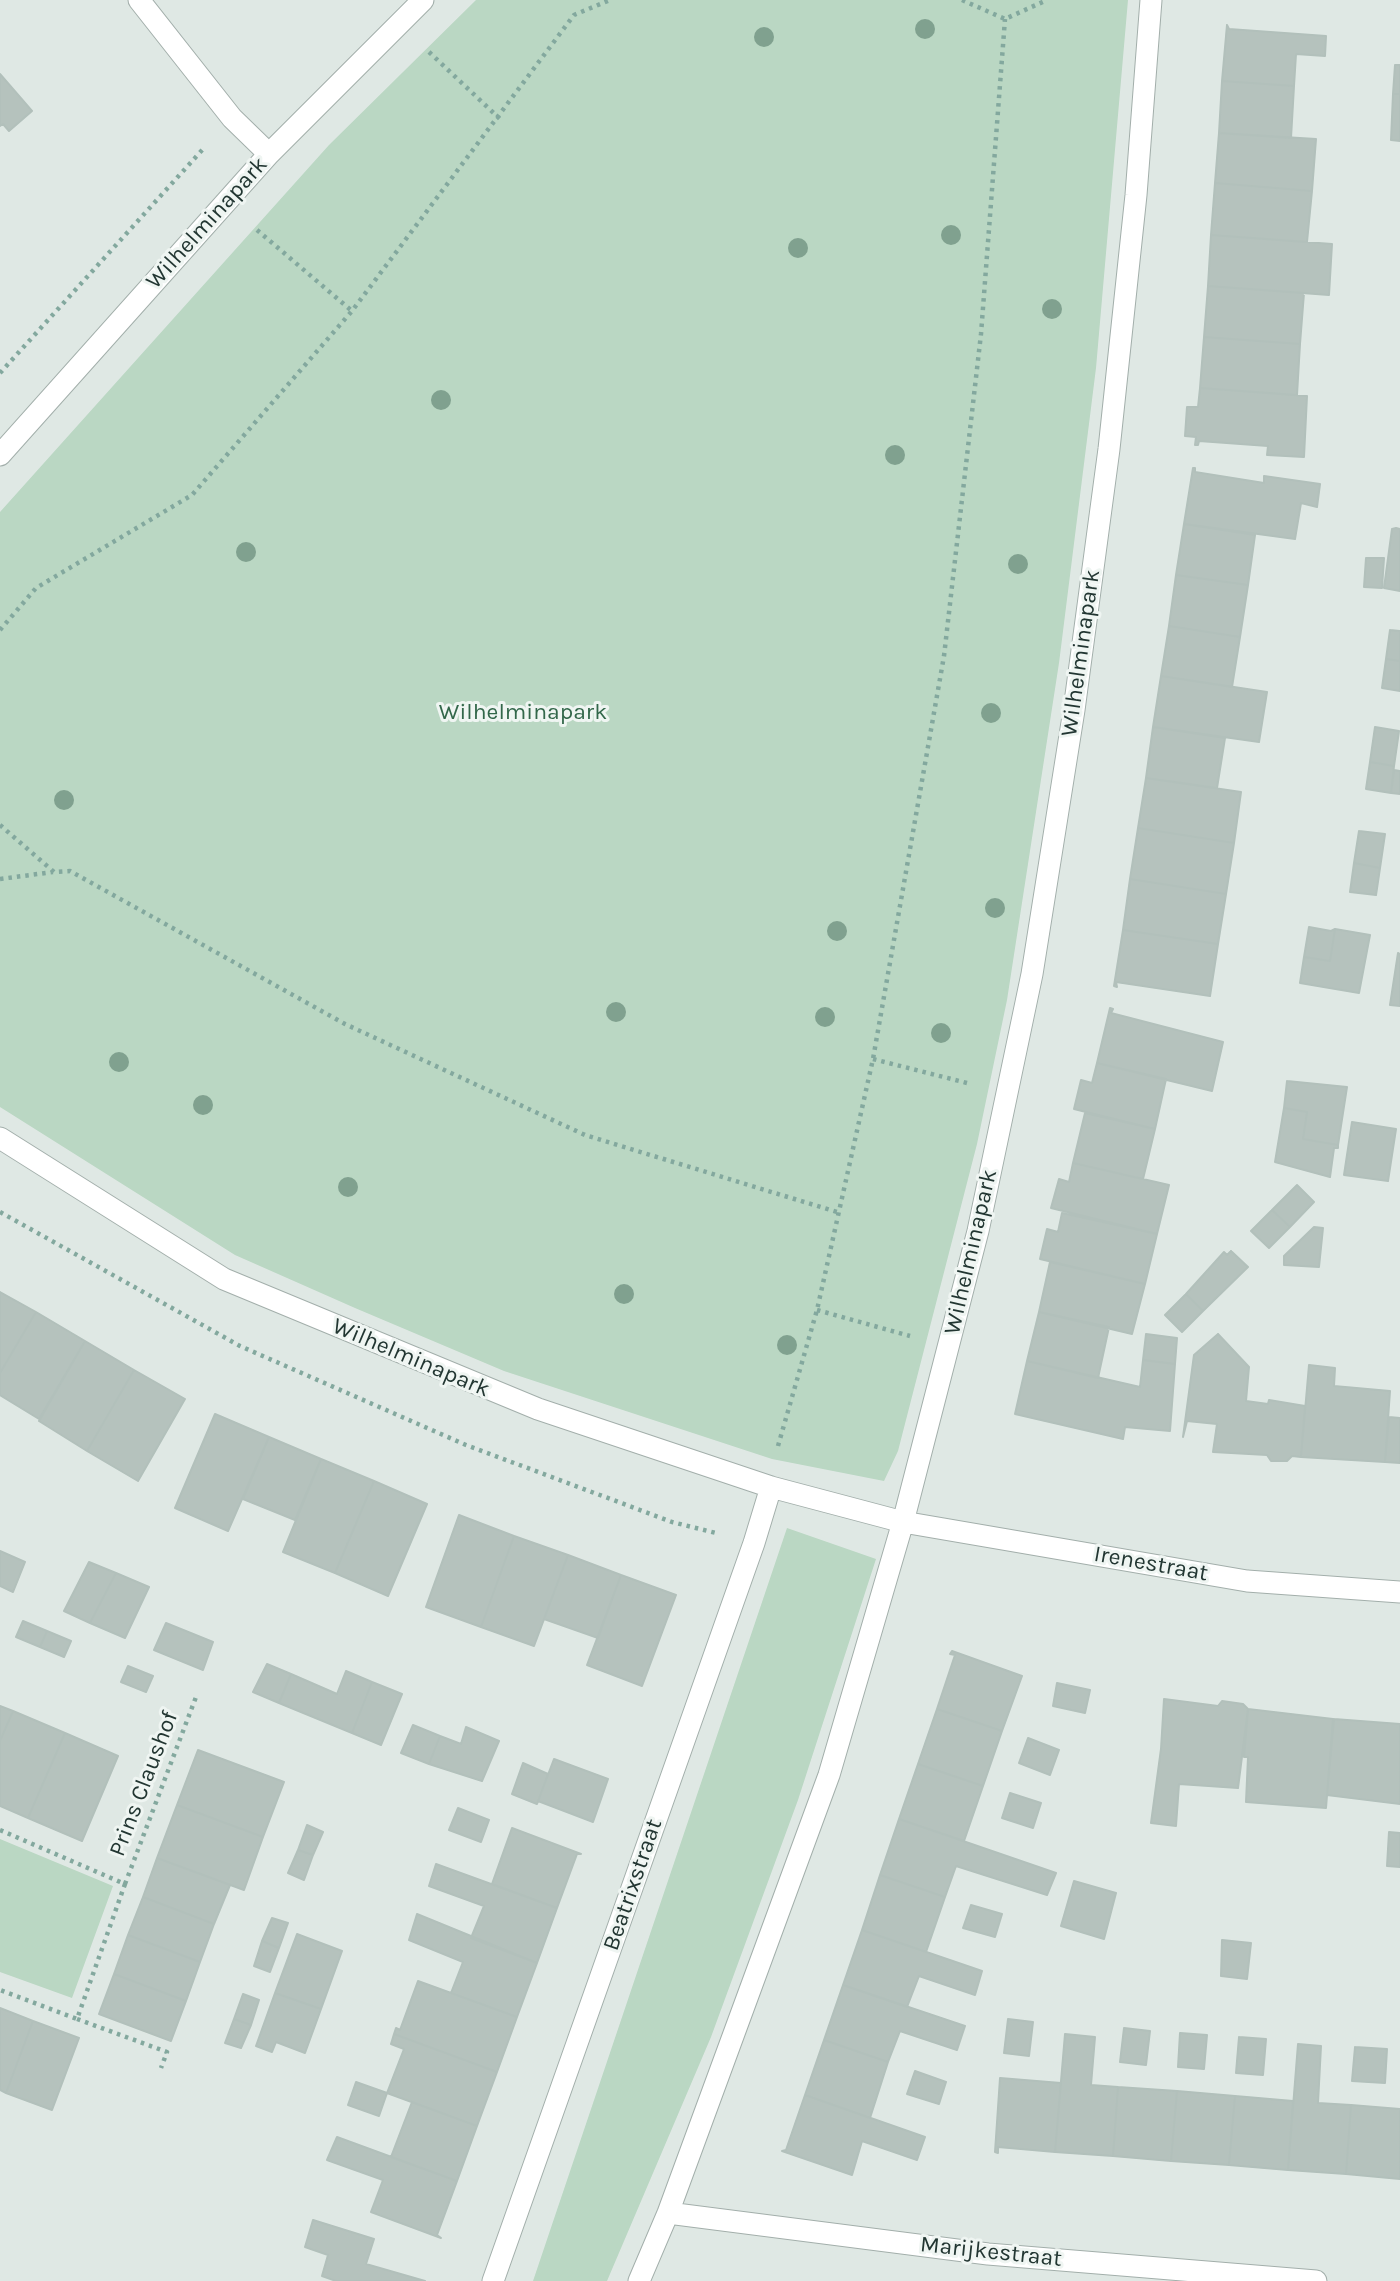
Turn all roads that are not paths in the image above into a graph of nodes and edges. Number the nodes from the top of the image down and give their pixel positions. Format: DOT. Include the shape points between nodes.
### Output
graph roads {
  1 [pos="139,0"];
  2 [pos="423,0"];
  3 [pos="1151,0"];
  4 [pos="269,154"];
  5 [pos="0,455"];
  6 [pos="0,1138"];
  7 [pos="771,1487"];
  8 [pos="903,1522"];
  9 [pos="1400,1592"];
  10 [pos="668,2213"];
  11 [pos="493,2281"];
  12 [pos="639,2281"];
  13 [pos="1316,2281"];
  1 -- 4 [label="street" via="232,118"];
  2 -- 4 [label="street, Wilhelminapark"];
  3 -- 8 [label="street, Wilhelminapark" via="1136,195 1107,463 1032,974 978,1231"];
  4 -- 5 [label="street, Wilhelminapark"];
  6 -- 7 [label="street, Wilhelminapark" via="225,1279 500,1395"];
  7 -- 8 [label="street, Wilhelminapark"];
  7 -- 11 [label="street, Beatrixstraat"];
  8 -- 9 [label="street, Irenestraat" via="1247,1581"];
  8 -- 10 [label="street" via="829,1775"];
  10 -- 12 [label="street"];
  10 -- 13 [label="street, Marijkestraat" via="988,2254"];
}
